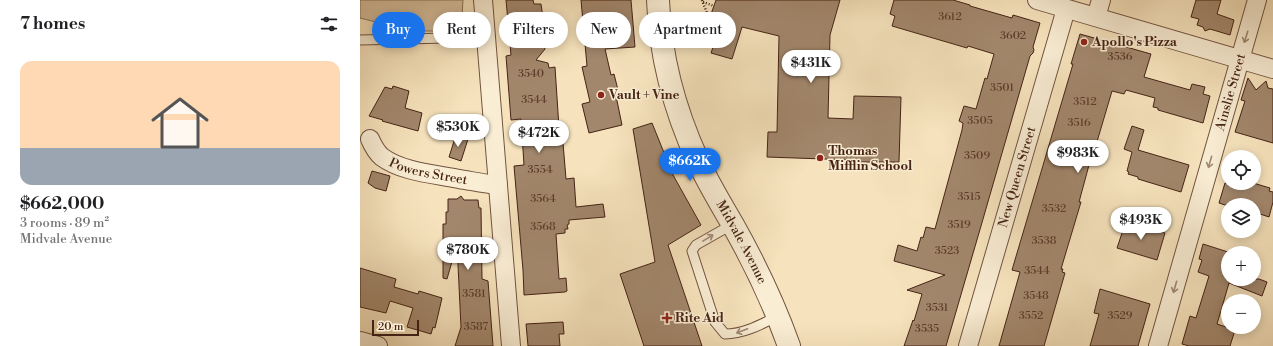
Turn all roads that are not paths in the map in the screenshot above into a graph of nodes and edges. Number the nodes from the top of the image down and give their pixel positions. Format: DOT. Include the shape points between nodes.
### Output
graph roads {
  1 [pos="483,0"];
  2 [pos="658,0"];
  3 [pos="1037,0"];
  4 [pos="1102,0"];
  5 [pos="1257,0"];
  6 [pos="1066,8"];
  7 [pos="484,12"];
  8 [pos="1096,17"];
  9 [pos="433,38"];
  10 [pos="360,40"];
  11 [pos="487,48"];
  12 [pos="1240,60"];
  13 [pos="1273,69"];
  14 [pos="370,139"];
  15 [pos="498,186"];
  16 [pos="733,224"];
  17 [pos="778,316"];
  18 [pos="360,341"];
  19 [pos="377,346"];
  20 [pos="511,346"];
  21 [pos="789,346"];
  22 [pos="968,346"];
  23 [pos="1158,346"];
  1 -- 7 [label="street"];
  2 -- 16 [label="street, Midvale Avenue" via="667,67 680,117 699,163"];
  3 -- 6 [label="street"];
  4 -- 8 [label="street"];
  5 -- 12 [label="street, Ainslie Street, one-way"];
  6 -- 8 [label="street"];
  6 -- 22 [label="street, New Queen Street"];
  8 -- 12 [label="street"];
  9 -- 10 [label="lane"];
  11 -- 15 [label="street"];
  12 -- 13 [label="street"];
  12 -- 23 [label="street, Ainslie Street, one-way"];
  14 -- 15 [label="street, Powers Street" via="381,156 400,166 424,173"];
  15 -- 20 [label="street"];
  16 -- 17 [label="street, Midvale Avenue" via="752,258"];
  17 -- 16 [label="lane, one-way" via="734,334 725,334 715,322 692,251 696,245"];
  17 -- 21 [label="street, Midvale Avenue"];
  18 -- 19 [label="street"];
}
